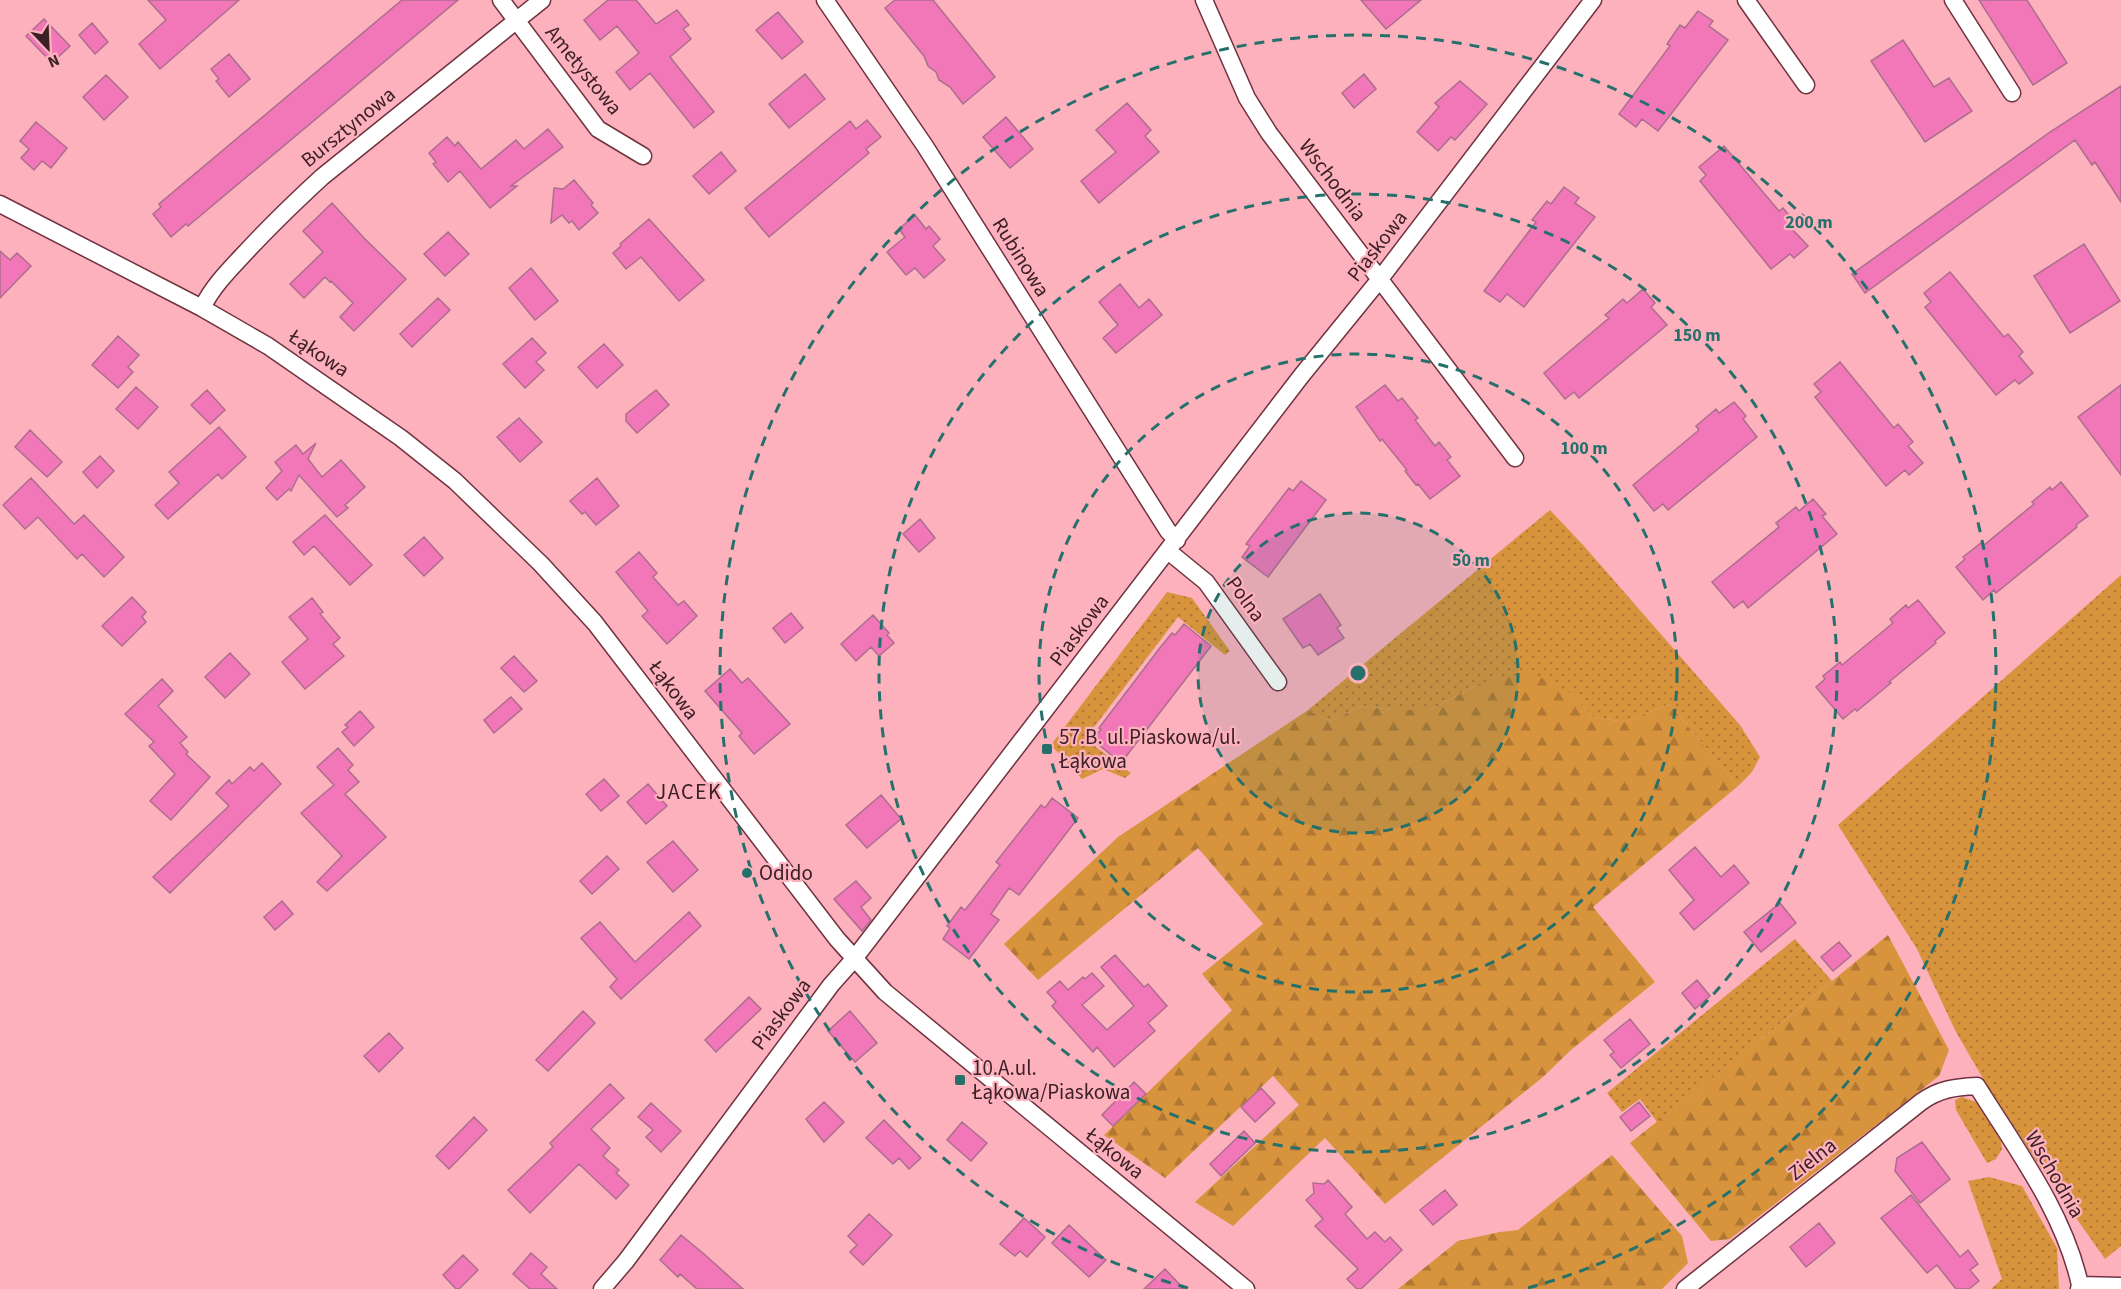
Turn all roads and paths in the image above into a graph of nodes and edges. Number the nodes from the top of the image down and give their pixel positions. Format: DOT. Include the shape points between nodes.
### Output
graph roads {
  1 [pos="501,0"];
  2 [pos="542,0"];
  3 [pos="825,0"];
  4 [pos="1204,0"];
  5 [pos="1593,0"];
  6 [pos="1746,0"];
  7 [pos="1953,0"];
  8 [pos="516,20"];
  9 [pos="1806,85"];
  10 [pos="2012,93"];
  11 [pos="644,156"];
  12 [pos="0,204"];
  13 [pos="1380,279"];
  14 [pos="202,308"];
  15 [pos="1515,458"];
  16 [pos="1172,545"];
  17 [pos="1278,682"];
  18 [pos="854,959"];
  19 [pos="1977,1086"];
  20 [pos="2121,1286"];
  21 [pos="2079,1287"];
  22 [pos="603,1289"];
  23 [pos="1246,1289"];
  24 [pos="1684,1289"];
  1 -- 8 [label="street, Ametystowa"];
  2 -- 8 [label="street, Bursztynowa"];
  3 -- 16 [label="street, Rubinowa" via="925,146 1168,531"];
  4 -- 13 [label="street, Wschodnia" via="1247,98 1269,133"];
  5 -- 13 [label="street, Piaskowa"];
  6 -- 9 [label="street"];
  7 -- 10 [label="street"];
  8 -- 11 [label="street, Ametystowa" via="598,129"];
  8 -- 14 [label="street, Bursztynowa" via="289,207 222,276"];
  12 -- 14 [label="street, Łąkowa"];
  13 -- 15 [label="street, Wschodnia"];
  13 -- 16 [label="street, Piaskowa"];
  14 -- 18 [label="street, Łąkowa" via="268,346 401,438 455,481 541,564 595,623"];
  16 -- 17 [label="street, Polna" via="1206,582"];
  16 -- 18 [label="street, Piaskowa"];
  18 -- 22 [label="street, Piaskowa"];
  18 -- 23 [label="street, Łąkowa" via="885,992"];
  19 -- 21 [label="street, Wschodnia" via="2057,1216 2074,1257"];
  19 -- 24 [label="street, Zielna" via="1936,1092 1921,1102"];
  20 -- 21 [label="street"];
}
